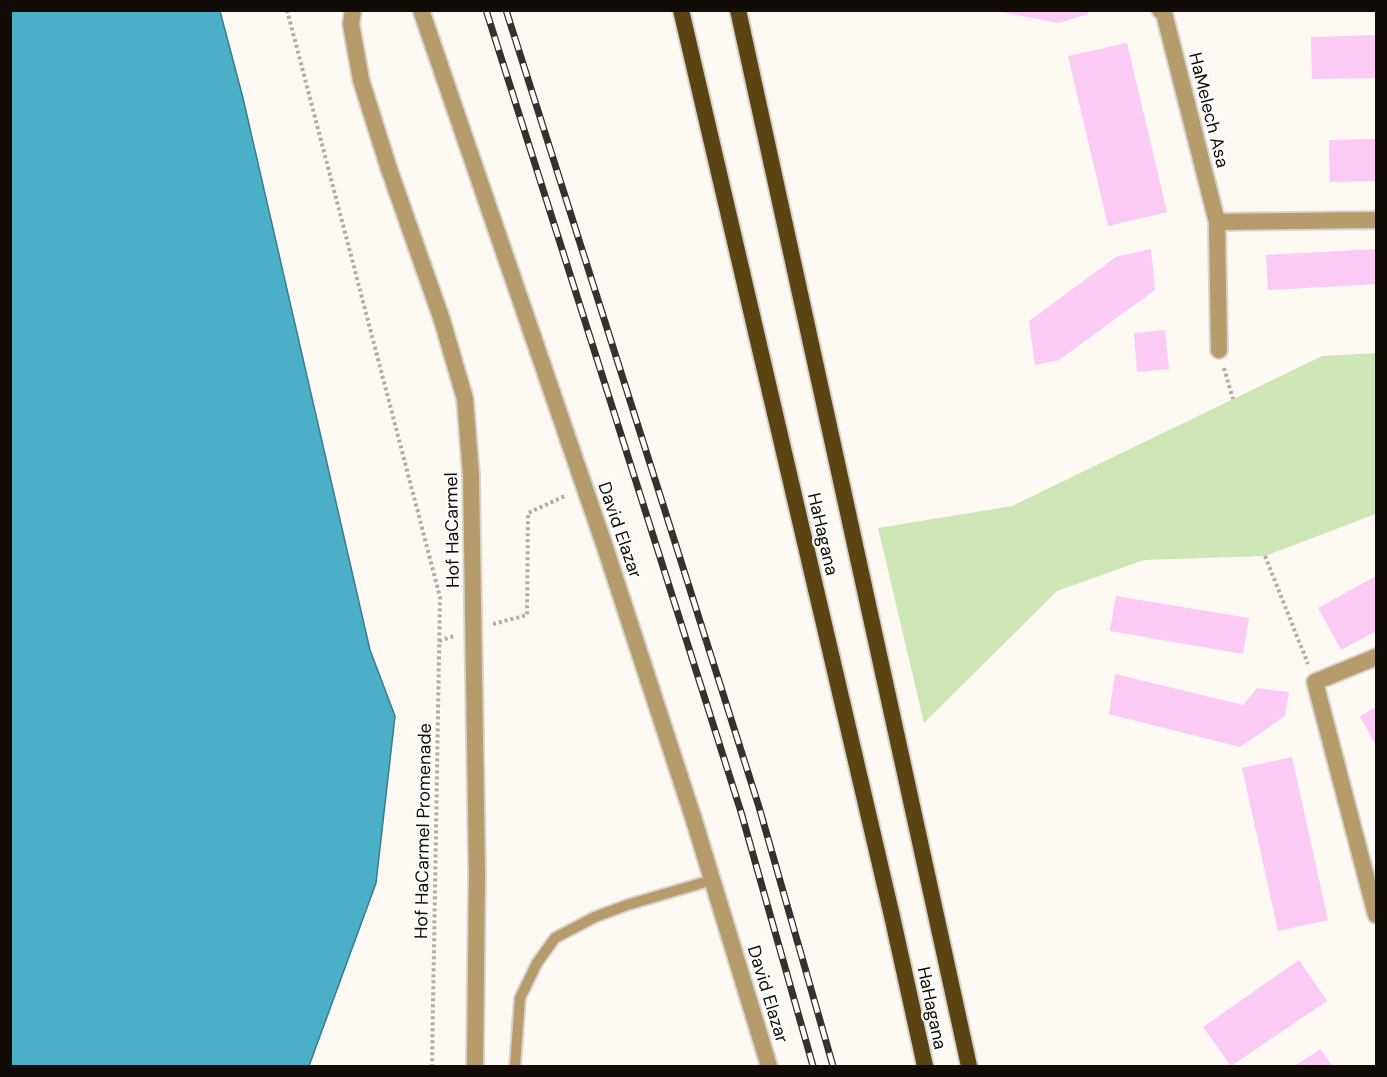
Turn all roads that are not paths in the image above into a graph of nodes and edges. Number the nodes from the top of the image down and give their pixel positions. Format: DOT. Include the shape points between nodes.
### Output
graph roads {
  1 [pos="353,10"];
  2 [pos="421,10"];
  3 [pos="681,10"];
  4 [pos="738,10"];
  5 [pos="1160,10"];
  6 [pos="1377,220"];
  7 [pos="1217,222"];
  8 [pos="1220,350"];
  9 [pos="1377,657"];
  10 [pos="712,880"];
  11 [pos="1377,915"];
  12 [pos="475,1066"];
  13 [pos="515,1066"];
  14 [pos="769,1066"];
  15 [pos="925,1066"];
  16 [pos="969,1066"];
  1 -- 12 [label="street, Hof HaCarmel" via="351,24 362,80 465,399 471,475 477,873"];
  2 -- 10 [label="street, David Elazar" via="585,488"];
  3 -- 15 [label="highway, HaHagana"];
  4 -- 16 [label="highway, HaHagana"];
  5 -- 7 [label="street, HaMelech Asa" via="1164,13"];
  6 -- 7 [label="street"];
  7 -- 8 [label="street, HaMelech Asa"];
  9 -- 11 [label="street" via="1315,682"];
  10 -- 13 [label="lane" via="616,909 555,938 520,998"];
  10 -- 14 [label="street, David Elazar"];
}
